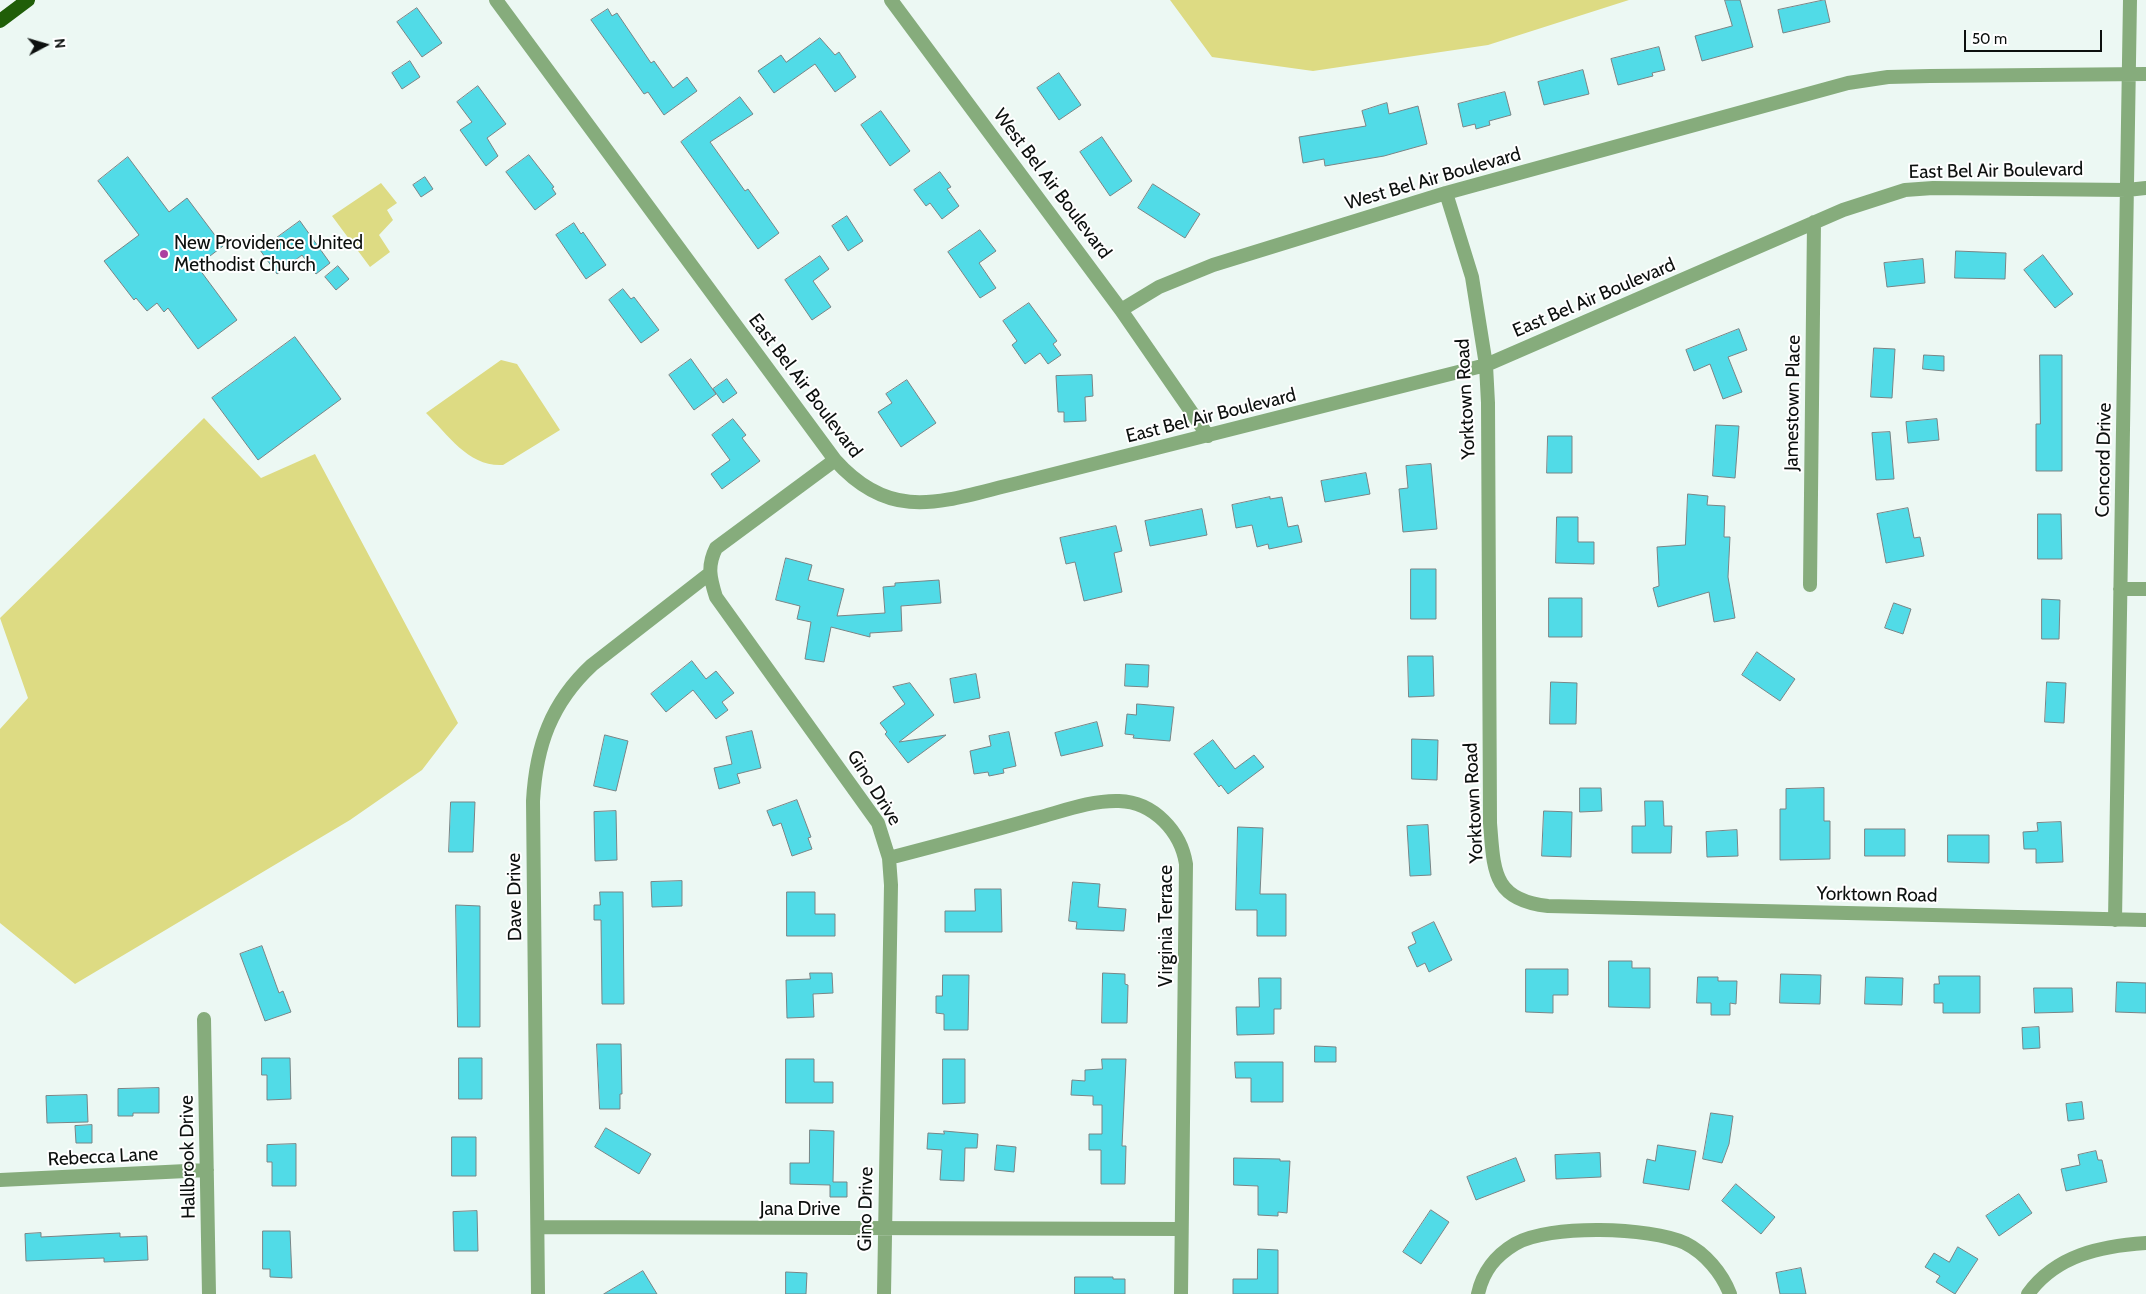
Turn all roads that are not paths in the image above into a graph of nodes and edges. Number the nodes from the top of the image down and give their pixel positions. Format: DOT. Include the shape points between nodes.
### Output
graph roads {
  1 [pos="28,0"];
  2 [pos="496,0"];
  3 [pos="891,0"];
  4 [pos="2130,0"];
  5 [pos="0,21"];
  6 [pos="2129,74"];
  7 [pos="2146,74"];
  8 [pos="2146,188"];
  9 [pos="2127,190"];
  10 [pos="1446,193"];
  11 [pos="1814,222"];
  12 [pos="1121,310"];
  13 [pos="1486,365"];
  14 [pos="1208,436"];
  15 [pos="835,460"];
  16 [pos="709,574"];
  17 [pos="1810,585"];
  18 [pos="2120,589"];
  19 [pos="2146,589"];
  20 [pos="889,858"];
  21 [pos="2115,920"];
  22 [pos="2146,920"];
  23 [pos="204,1020"];
  24 [pos="207,1170"];
  25 [pos="0,1180"];
  26 [pos="538,1227"];
  27 [pos="884,1228"];
  28 [pos="1181,1229"];
  29 [pos="2146,1243"];
  30 [pos="209,1294"];
  31 [pos="538,1294"];
  32 [pos="884,1294"];
  33 [pos="1180,1294"];
  34 [pos="1478,1294"];
  35 [pos="1730,1294"];
  36 [pos="2028,1294"];
  1 -- 5 [label="highway"];
  2 -- 15 [label="street, East Bel Air Boulevard"];
  3 -- 12 [label="street, West Bel Air Boulevard"];
  4 -- 6 [label="street, Concord Drive"];
  6 -- 7 [label="street, West Bel Air Boulevard"];
  6 -- 9 [label="street, Concord Drive"];
  6 -- 10 [label="street, West Bel Air Boulevard" via="1905,77 1848,82"];
  8 -- 9 [label="street, East Bel Air Boulevard"];
  9 -- 11 [label="street, East Bel Air Boulevard" via="1905,190"];
  9 -- 18 [label="street, Concord Drive"];
  10 -- 12 [label="street, West Bel Air Boulevard" via="1214,265 1159,287"];
  10 -- 13 [label="street, Yorktown Road" via="1472,277"];
  11 -- 13 [label="street, East Bel Air Boulevard"];
  11 -- 17 [label="street, Jamestown Place"];
  12 -- 14 [label="street"];
  13 -- 14 [label="street, East Bel Air Boulevard"];
  13 -- 21 [label="street, Yorktown Road" via="1490,823 1497,876 1517,899 1548,906"];
  14 -- 15 [label="street, East Bel Air Boulevard" via="922,503 882,497 848,476"];
  15 -- 16 [label="street" via="716,548 710,559"];
  16 -- 20 [label="street, Gino Drive" via="716,597 878,823"];
  16 -- 26 [label="street, Dave Drive" via="576,680 552,718 537,759 533,800"];
  18 -- 19 [label="street"];
  18 -- 21 [label="street, Concord Drive"];
  20 -- 27 [label="street, Gino Drive"];
  20 -- 28 [label="street, Virginia Terrace" via="1063,811 1119,801 1134,803 1147,810 1177,836 1186,864"];
  21 -- 22 [label="street, Yorktown Road"];
  23 -- 24 [label="street, Hallbrook Drive"];
  24 -- 25 [label="street, Rebecca Lane"];
  24 -- 30 [label="street, Hallbrook Drive"];
  26 -- 27 [label="street, Jana Drive"];
  26 -- 31 [label="street, Dave Drive"];
  27 -- 28 [label="street, Jana Drive"];
  27 -- 32 [label="street, Gino Drive"];
  28 -- 33 [label="street, Virginia Terrace"];
  29 -- 36 [label="street" via="2108,1246 2074,1257 2045,1275"];
  34 -- 35 [label="street" via="1487,1268 1517,1242 1565,1232 1615,1230 1668,1236 1687,1244 1711,1262"];
}
